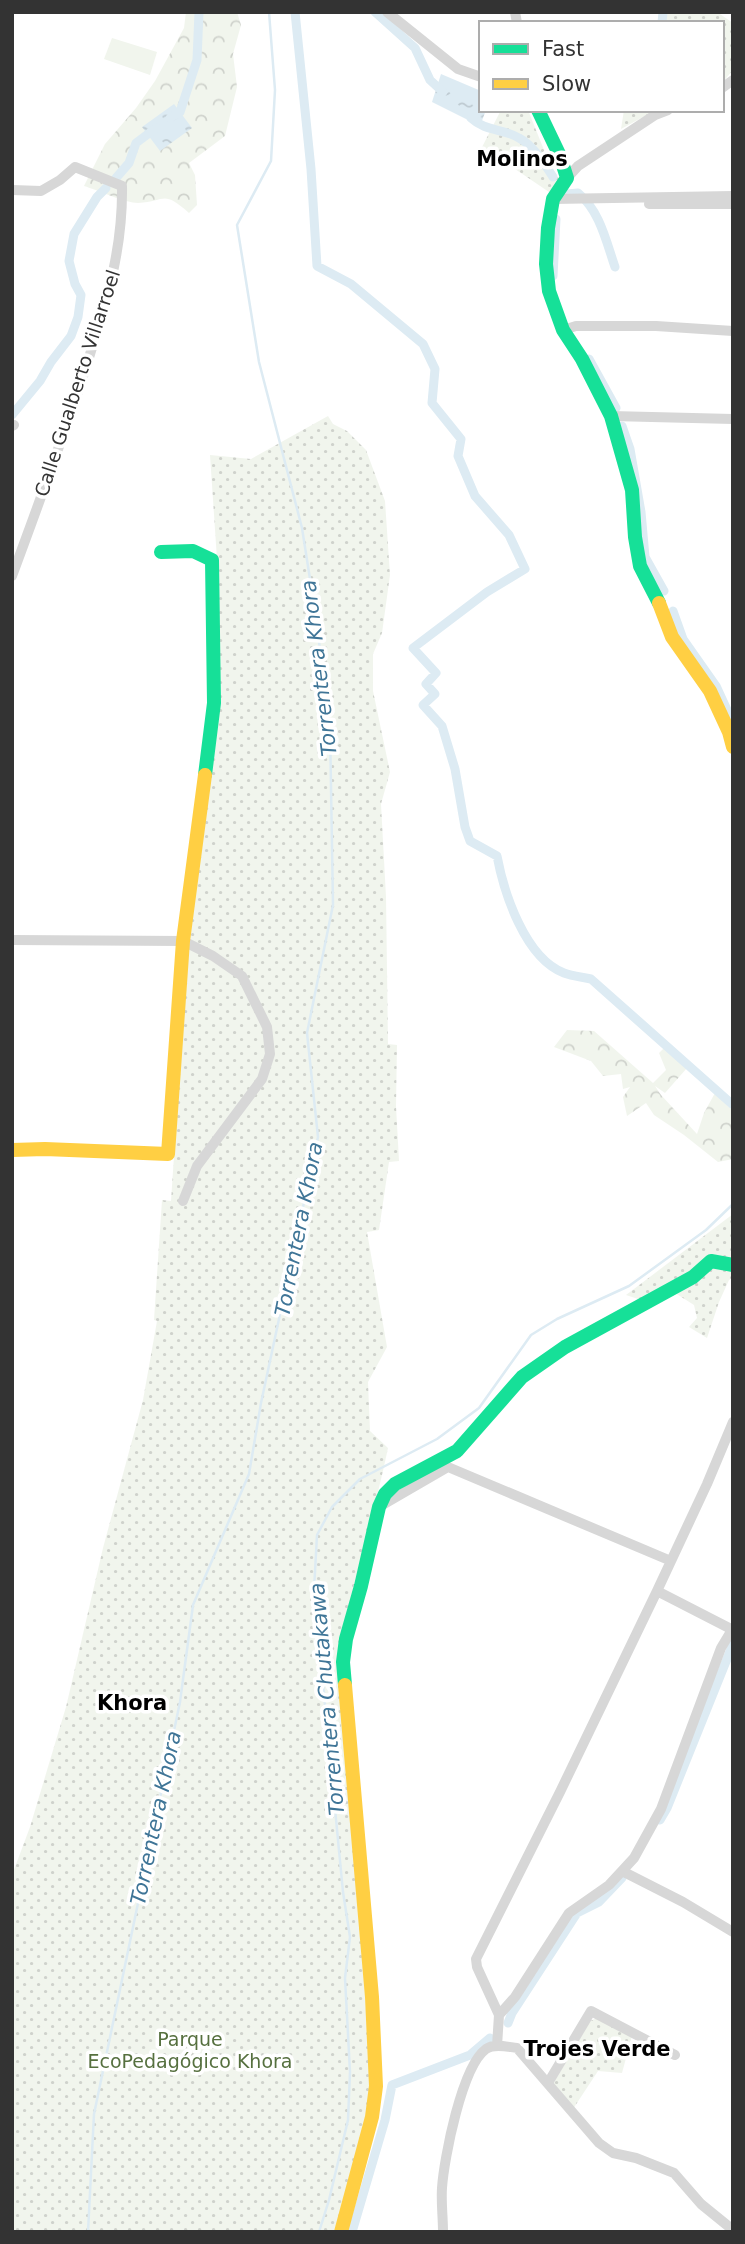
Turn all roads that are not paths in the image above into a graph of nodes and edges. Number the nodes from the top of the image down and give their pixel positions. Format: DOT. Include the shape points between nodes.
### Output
graph roads {
  1 [pos="387,12"];
  2 [pos="479,76"];
  3 [pos="539,112"];
  4 [pos="663,112"];
  5 [pos="567,178"];
  6 [pos="12,190"];
  7 [pos="733,197"];
  8 [pos="590,198"];
  9 [pos="553,199"];
  10 [pos="733,204"];
  11 [pos="563,330"];
  12 [pos="733,331"];
  13 [pos="611,416"];
  14 [pos="733,419"];
  15 [pos="161,552"];
  16 [pos="12,576"];
  17 [pos="733,747"];
  18 [pos="12,940"];
  19 [pos="183,941"];
  20 [pos="12,1150"];
  21 [pos="183,1201"];
  22 [pos="733,1265"];
  23 [pos="733,1422"];
  24 [pos="379,1507"];
  25 [pos="671,1561"];
  26 [pos="657,1591"];
  27 [pos="732,1629"];
  28 [pos="622,1871"];
  29 [pos="733,1932"];
  30 [pos="499,2015"];
  31 [pos="497,2046"];
  32 [pos="675,2055"];
  33 [pos="548,2083"];
  34 [pos="733,2230"];
  35 [pos="341,2232"];
  36 [pos="443,2232"];
  1 -- 2 [label="street" via="458,69"];
  3 -- 5 [label="street"];
  4 -- 5 [label="street" via="578,166"];
  5 -- 9 [label="street"];
  6 -- 16 [label="street, Calle Gualberto Villarroel" via="41,191 75,167 122,186 117,257 101,319"];
  7 -- 8 [label="street"];
  8 -- 9 [label="street"];
  8 -- 10 [label="street" via="617,204"];
  9 -- 11 [label="street" via="546,264 549,291"];
  11 -- 12 [label="street" via="656,326"];
  11 -- 13 [label="street"];
  13 -- 14 [label="street"];
  13 -- 17 [label="street" via="632,491 640,566 672,637 710,691"];
  15 -- 19 [label="street" via="193,551 212,560 214,703"];
  18 -- 19 [label="street"];
  19 -- 20 [label="street" via="168,1154"];
  19 -- 21 [label="street" via="242,976 267,1027 270,1054 262,1079 197,1166"];
  22 -- 24 [label="street" via="711,1261 693,1277 565,1347 522,1377 457,1451 395,1484"];
  23 -- 25 [label="street"];
  24 -- 25 [label="street" via="448,1468"];
  24 -- 35 [label="street" via="343,1662 376,2086 372,2118"];
  25 -- 26 [label="street"];
  26 -- 27 [label="street"];
  26 -- 30 [label="street" via="476,1959"];
  27 -- 28 [label="street" via="661,1809"];
  28 -- 29 [label="street"];
  28 -- 30 [label="street" via="569,1913"];
  30 -- 31 [label="street"];
  31 -- 33 [label="street" via="517,2048"];
  31 -- 36 [label="street" via="486,2048 472,2063 462,2095 442,2188"];
  32 -- 33 [label="street" via="591,2011"];
  33 -- 34 [label="street" via="599,2143 613,2153 674,2173 701,2204"];
}
